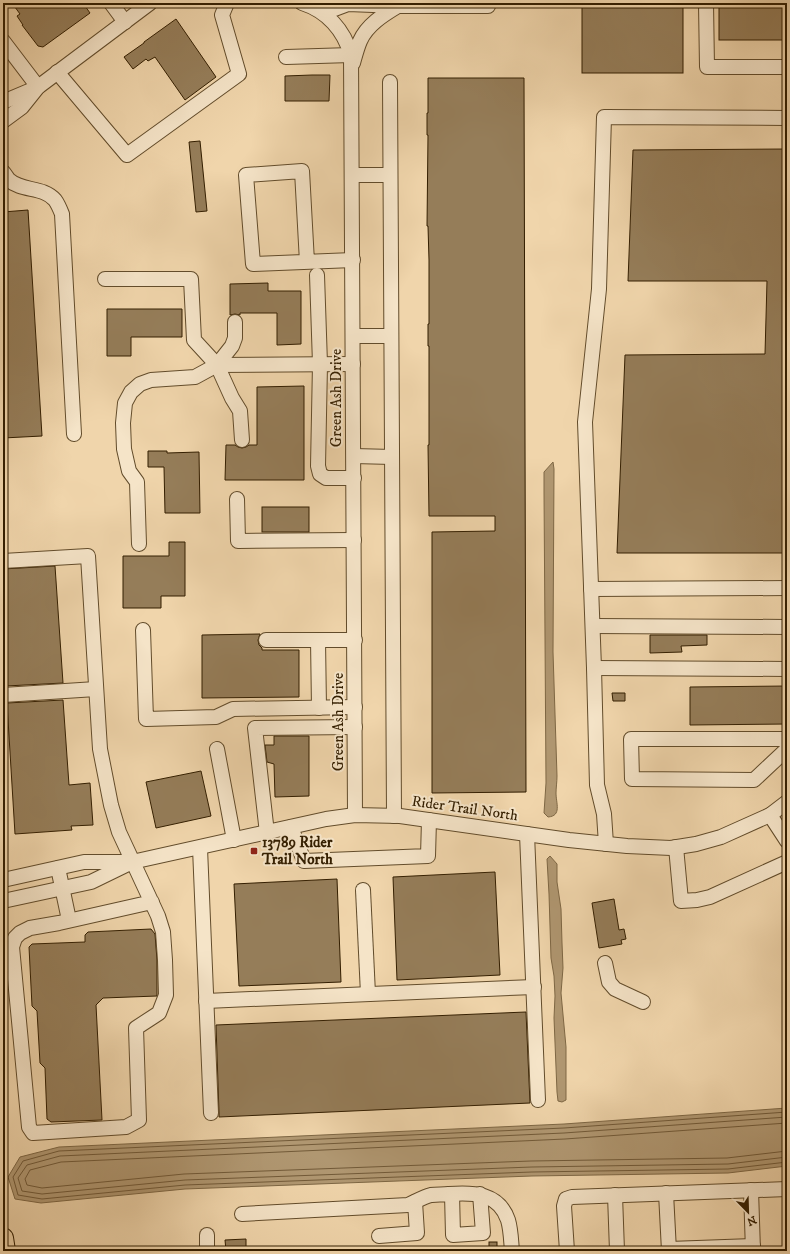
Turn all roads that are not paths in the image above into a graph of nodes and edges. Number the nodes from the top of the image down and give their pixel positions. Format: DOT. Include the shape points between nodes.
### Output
graph roads {
  1 [pos="111,3"];
  2 [pos="150,3"];
  3 [pos="227,3"];
  4 [pos="302,3"];
  5 [pos="706,3"];
  6 [pos="347,4"];
  7 [pos="398,5"];
  8 [pos="488,6"];
  9 [pos="324,13"];
  10 [pos="125,22"];
  11 [pos="3,41"];
  12 [pos="286,57"];
  13 [pos="352,61"];
  14 [pos="787,67"];
  15 [pos="57,72"];
  16 [pos="390,82"];
  17 [pos="38,87"];
  18 [pos="3,102"];
  19 [pos="787,118"];
  20 [pos="3,121"];
  21 [pos="3,172"];
  22 [pos="352,175"];
  23 [pos="390,175"];
  24 [pos="353,260"];
  25 [pos="307,262"];
  26 [pos="317,275"];
  27 [pos="105,279"];
  28 [pos="235,322"];
  29 [pos="353,336"];
  30 [pos="391,336"];
  31 [pos="320,364"];
  32 [pos="353,364"];
  33 [pos="217,365"];
  34 [pos="74,434"];
  35 [pos="242,440"];
  36 [pos="354,456"];
  37 [pos="392,457"];
  38 [pos="354,478"];
  39 [pos="236,498"];
  40 [pos="354,540"];
  41 [pos="139,544"];
  42 [pos="3,561"];
  43 [pos="591,588"];
  44 [pos="787,588"];
  45 [pos="593,626"];
  46 [pos="787,627"];
  47 [pos="143,630"];
  48 [pos="266,640"];
  49 [pos="318,640"];
  50 [pos="355,640"];
  51 [pos="594,668"];
  52 [pos="787,669"];
  53 [pos="96,688"];
  54 [pos="3,695"];
  55 [pos="355,707"];
  56 [pos="319,708"];
  57 [pos="355,727"];
  58 [pos="787,739"];
  59 [pos="217,749"];
  60 [pos="787,749"];
  61 [pos="787,802"];
  62 [pos="355,815"];
  63 [pos="770,815"];
  64 [pos="394,816"];
  65 [pos="429,820"];
  66 [pos="291,827"];
  67 [pos="268,833"];
  68 [pos="528,834"];
  69 [pos="234,840"];
  70 [pos="787,841"];
  71 [pos="606,844"];
  72 [pos="676,847"];
  73 [pos="200,848"];
  74 [pos="132,862"];
  75 [pos="787,862"];
  76 [pos="58,868"];
  77 [pos="3,880"];
  78 [pos="62,888"];
  79 [pos="363,890"];
  80 [pos="3,901"];
  81 [pos="152,902"];
  82 [pos="69,920"];
  83 [pos="605,963"];
  84 [pos="534,986"];
  85 [pos="368,994"];
  86 [pos="206,1001"];
  87 [pos="643,1002"];
  88 [pos="538,1100"];
  89 [pos="211,1113"];
  90 [pos="787,1189"];
  91 [pos="750,1190"];
  92 [pos="666,1193"];
  93 [pos="452,1194"];
  94 [pos="480,1194"];
  95 [pos="615,1195"];
  96 [pos="415,1202"];
  97 [pos="242,1214"];
  98 [pos="207,1235"];
  99 [pos="379,1236"];
  100 [pos="3,1238"];
  101 [pos="753,1249"];
  102 [pos="669,1250"];
  103 [pos="6,1251"];
  104 [pos="207,1251"];
  105 [pos="512,1251"];
  106 [pos="567,1251"];
  107 [pos="617,1251"];
  1 -- 10 [label="street"];
  2 -- 10 [label="street"];
  3 -- 15 [label="street" via="222,15 239,74 127,154"];
  4 -- 9 [label="street, Green Ash Drive"];
  5 -- 14 [label="street" via="707,68"];
  6 -- 7 [label="street"];
  6 -- 9 [label="street"];
  7 -- 8 [label="street"];
  7 -- 13 [label="street" via="367,30"];
  9 -- 13 [label="street, Green Ash Drive" via="339,28 347,42"];
  10 -- 15 [label="street"];
  11 -- 17 [label="street"];
  12 -- 13 [label="street"];
  13 -- 22 [label="street, Green Ash Drive"];
  15 -- 17 [label="street"];
  16 -- 23 [label="street"];
  17 -- 18 [label="street"];
  17 -- 20 [label="street" via="22,107"];
  19 -- 43 [label="street" via="604,117 598,289 585,422"];
  21 -- 34 [label="street" via="9,180 24,188 49,194 56,201 62,214"];
  22 -- 23 [label="street"];
  22 -- 24 [label="street, Green Ash Drive"];
  23 -- 30 [label="street"];
  24 -- 25 [label="street"];
  24 -- 29 [label="street, Green Ash Drive"];
  25 -- 25 [label="street" via="253,264 246,176 302,171"];
  26 -- 31 [label="street"];
  27 -- 33 [label="street" via="191,279 194,340"];
  28 -- 33 [label="street" via="232,346"];
  29 -- 30 [label="street"];
  29 -- 32 [label="street, Green Ash Drive"];
  30 -- 37 [label="street"];
  31 -- 32 [label="street"];
  31 -- 33 [label="street"];
  31 -- 38 [label="street" via="320,474 326,478"];
  32 -- 36 [label="street, Green Ash Drive"];
  33 -- 35 [label="street" via="240,411"];
  33 -- 41 [label="street" via="195,376 151,380 140,384 131,392 125,403 124,449 128,471 137,482"];
  36 -- 37 [label="street"];
  36 -- 38 [label="street, Green Ash Drive"];
  37 -- 64 [label="street"];
  38 -- 40 [label="street, Green Ash Drive"];
  39 -- 40 [label="street" via="238,541"];
  40 -- 50 [label="street, Green Ash Drive"];
  42 -- 53 [label="street" via="88,556"];
  43 -- 44 [label="street"];
  43 -- 45 [label="street"];
  45 -- 46 [label="street"];
  45 -- 51 [label="street"];
  47 -- 56 [label="street" via="146,719 216,717 233,709"];
  48 -- 49 [label="street"];
  49 -- 50 [label="street"];
  49 -- 56 [label="street"];
  50 -- 55 [label="street, Green Ash Drive"];
  51 -- 52 [label="street"];
  51 -- 71 [label="street" via="597,785 604,814"];
  53 -- 54 [label="street"];
  53 -- 74 [label="street" via="100,749 109,798 119,832"];
  55 -- 56 [label="street"];
  55 -- 57 [label="street, Green Ash Drive"];
  57 -- 62 [label="street, Green Ash Drive"];
  57 -- 67 [label="street" via="255,728"];
  58 -- 60 [label="street" via="631,739 632,779 754,780"];
  59 -- 69 [label="street"];
  61 -- 63 [label="street, Rider Trail North"];
  62 -- 64 [label="street, Rider Trail North"];
  62 -- 66 [label="street, Rider Trail North"];
  63 -- 70 [label="street"];
  63 -- 72 [label="street, Rider Trail North" via="721,837"];
  64 -- 65 [label="street, Rider Trail North"];
  65 -- 66 [label="street" via="428,856 304,861"];
  65 -- 68 [label="street, Rider Trail North"];
  66 -- 67 [label="street, Rider Trail North"];
  67 -- 69 [label="street, Rider Trail North"];
  68 -- 71 [label="street, Rider Trail North"];
  68 -- 84 [label="street"];
  69 -- 73 [label="street, Rider Trail North"];
  71 -- 72 [label="street, Rider Trail North"];
  72 -- 75 [label="street" via="681,901 710,897"];
  73 -- 74 [label="street, Rider Trail North"];
  73 -- 86 [label="street"];
  74 -- 76 [label="street, Rider Trail North" via="84,862"];
  74 -- 78 [label="street, Rider Trail North" via="91,882"];
  74 -- 81 [label="street"];
  76 -- 77 [label="street, Rider Trail North"];
  76 -- 78 [label="street"];
  78 -- 80 [label="street, Rider Trail North"];
  78 -- 82 [label="street"];
  79 -- 85 [label="street"];
  81 -- 82 [label="street"];
  81 -- 82 [label="street" via="163,932 166,995 159,1013 136,1028 139,1120 126,1127 33,1133 29,1127 12,947 15,938 30,928"];
  83 -- 87 [label="street" via="610,982 615,989"];
  84 -- 85 [label="street"];
  84 -- 88 [label="street"];
  85 -- 86 [label="street"];
  86 -- 89 [label="street"];
  90 -- 91 [label="street"];
  91 -- 92 [label="street"];
  91 -- 101 [label="street"];
  92 -- 95 [label="street"];
  92 -- 102 [label="street"];
  93 -- 94 [label="street"];
  93 -- 94 [label="street" via="453,1235 483,1233"];
  93 -- 96 [label="street" via="430,1196"];
  94 -- 105 [label="street" via="496,1202 508,1219"];
  95 -- 106 [label="street" via="566,1199 564,1206"];
  95 -- 107 [label="street"];
  96 -- 97 [label="street" via="408,1205"];
  96 -- 99 [label="street" via="417,1233"];
  98 -- 104 [label="street"];
  100 -- 103 [label="highway"];
  101 -- 102 [label="street"];
}
